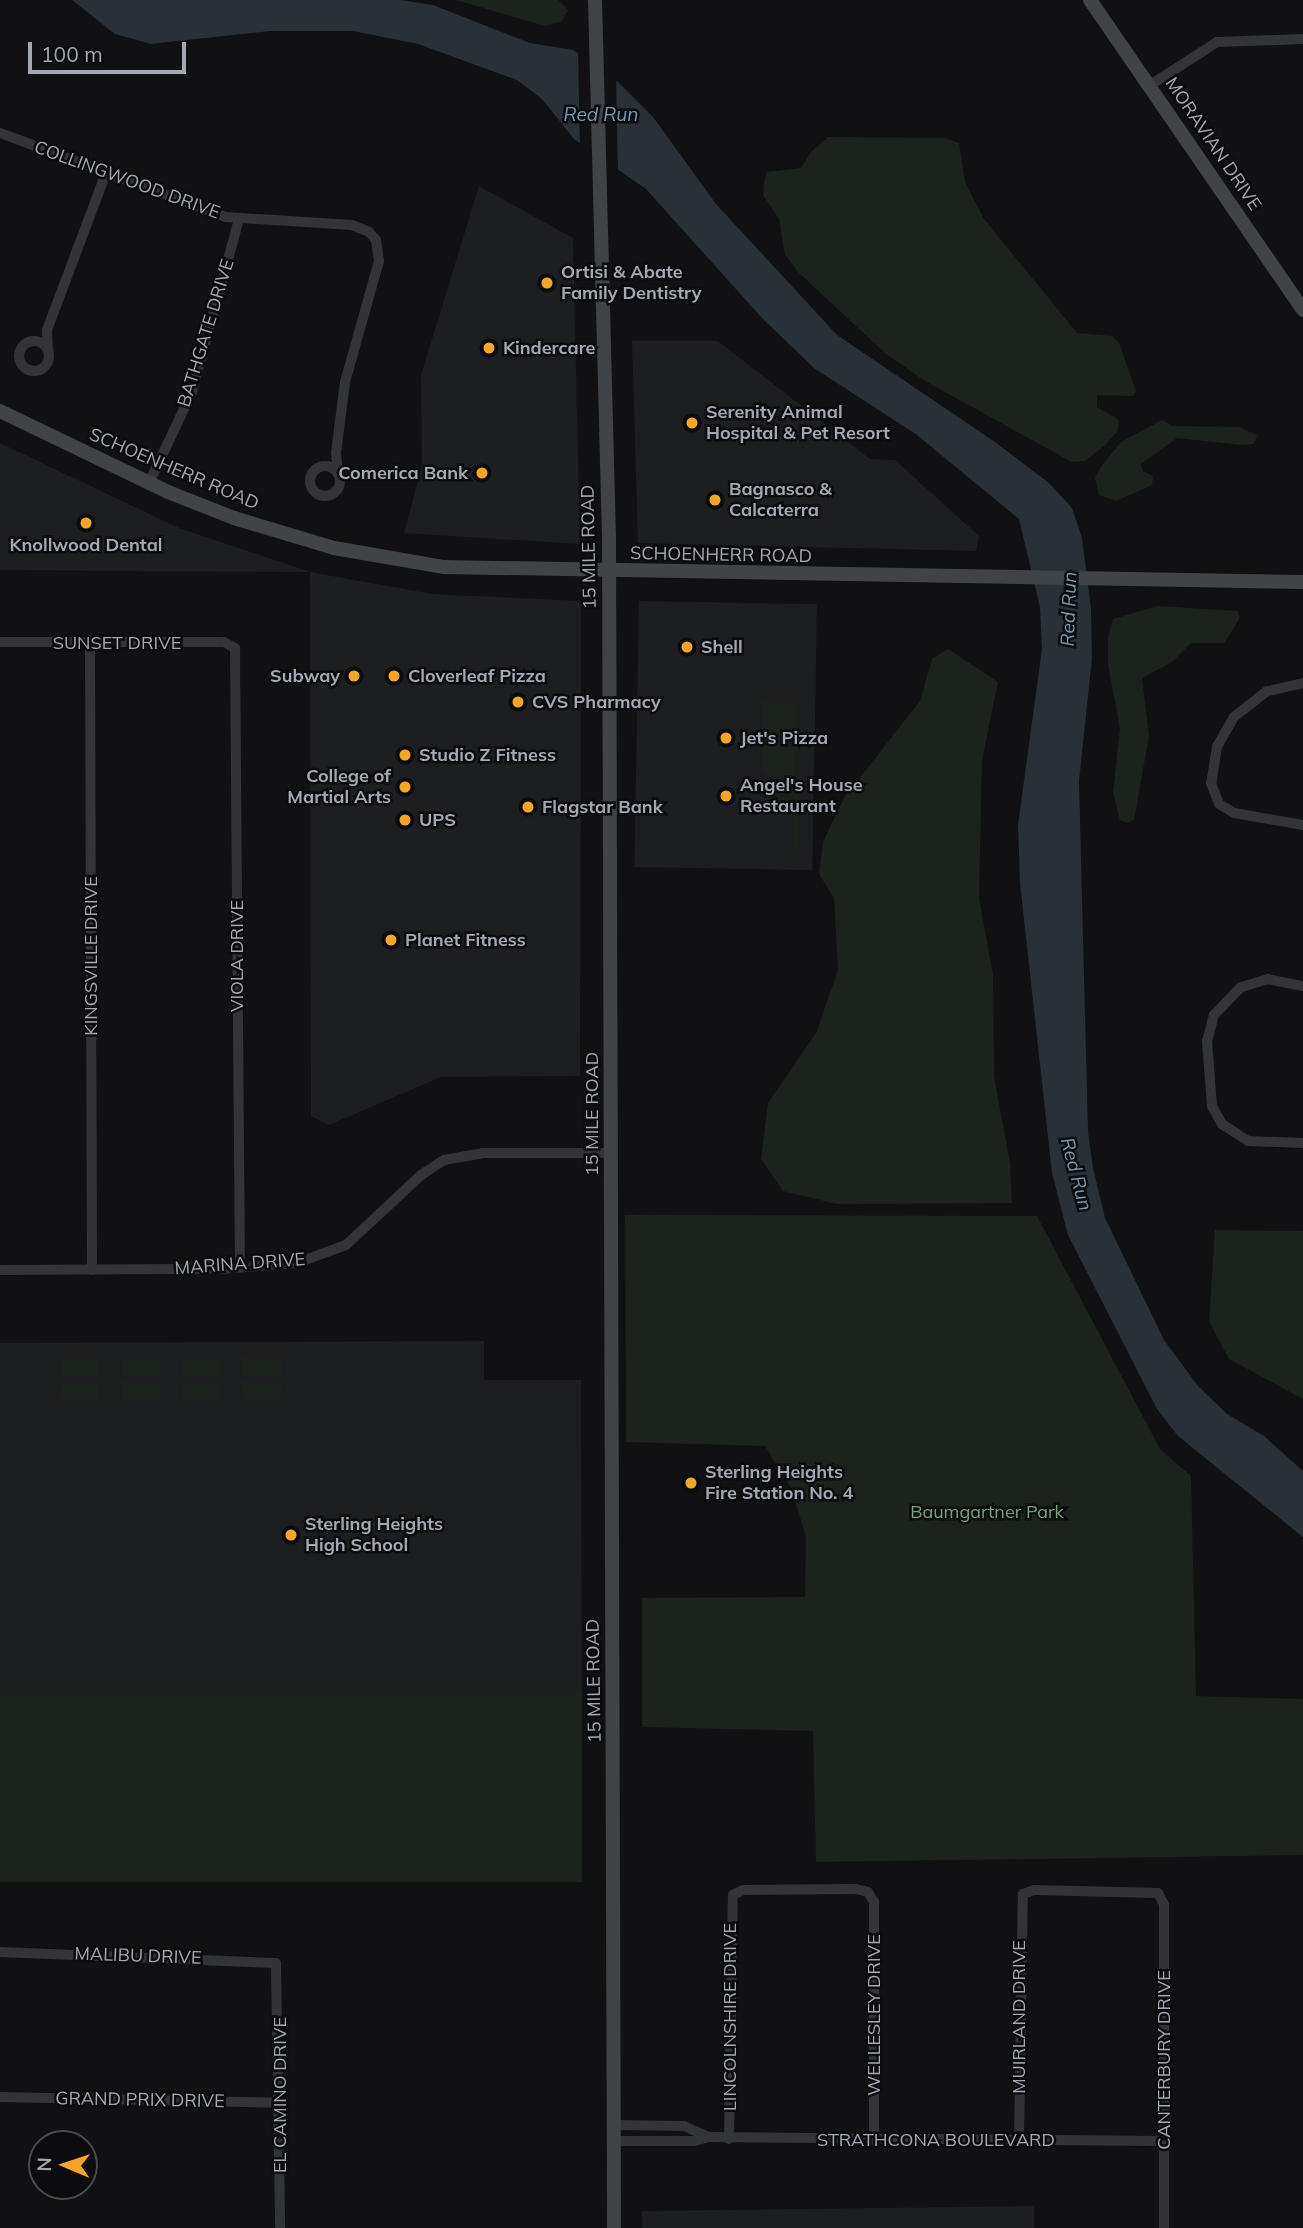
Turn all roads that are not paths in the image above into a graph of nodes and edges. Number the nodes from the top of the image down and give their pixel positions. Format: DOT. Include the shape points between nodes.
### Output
graph roads {
  1 [pos="595,0"];
  2 [pos="1090,0"];
  3 [pos="1303,39"];
  4 [pos="1150,86"];
  5 [pos="0,133"];
  6 [pos="106,173"];
  7 [pos="239,219"];
  8 [pos="1303,310"];
  9 [pos="47,330"];
  10 [pos="32,342"];
  11 [pos="48,349"];
  12 [pos="0,411"];
  13 [pos="336,453"];
  14 [pos="321,466"];
  15 [pos="338,473"];
  16 [pos="149,483"];
  17 [pos="610,572"];
  18 [pos="1303,582"];
  19 [pos="0,642"];
  20 [pos="90,643"];
  21 [pos="233,646"];
  22 [pos="1303,683"];
  23 [pos="1303,825"];
  24 [pos="1303,986"];
  25 [pos="1303,1143"];
  26 [pos="611,1153"];
  27 [pos="240,1267"];
  28 [pos="0,1270"];
  29 [pos="92,1270"];
  30 [pos="868,1892"];
  31 [pos="1023,1894"];
  32 [pos="0,1952"];
  33 [pos="276,1963"];
  34 [pos="0,2097"];
  35 [pos="281,2104"];
  36 [pos="614,2125"];
  37 [pos="666,2126"];
  38 [pos="709,2137"];
  39 [pos="729,2138"];
  40 [pos="874,2140"];
  41 [pos="1019,2140"];
  42 [pos="614,2141"];
  43 [pos="665,2141"];
  44 [pos="1163,2141"];
  45 [pos="280,2228"];
  46 [pos="614,2228"];
  47 [pos="1164,2228"];
  1 -- 17 [label="main road, 15 MILE ROAD"];
  2 -- 4 [label="main road, MORAVIAN DRIVE"];
  3 -- 4 [label="street" via="1217,42"];
  4 -- 8 [label="main road, MORAVIAN DRIVE"];
  5 -- 6 [label="street, COLLINGWOOD DRIVE"];
  6 -- 7 [label="street, COLLINGWOOD DRIVE"];
  6 -- 9 [label="street"];
  7 -- 13 [label="street, COLLINGWOOD DRIVE" via="352,225 376,240 379,261 345,382"];
  7 -- 16 [label="street, BATHGATE DRIVE" via="192,392"];
  9 -- 10 [label="street"];
  9 -- 11 [label="street"];
  10 -- 11 [label="street"];
  10 -- 11 [label="street" via="19,355 29,371 44,369"];
  12 -- 16 [label="main road, SCHOENHERR ROAD"];
  13 -- 14 [label="street"];
  13 -- 15 [label="street"];
  14 -- 15 [label="street"];
  14 -- 15 [label="street" via="310,480 321,495 335,492"];
  16 -- 17 [label="main road, SCHOENHERR ROAD" via="264,528 379,557 466,569"];
  17 -- 18 [label="main road, SCHOENHERR ROAD"];
  17 -- 26 [label="main road, 15 MILE ROAD"];
  19 -- 20 [label="street, SUNSET DRIVE"];
  20 -- 21 [label="street, SUNSET DRIVE"];
  20 -- 29 [label="street, KINGSVILLE DRIVE"];
  21 -- 27 [label="street, VIOLA DRIVE"];
  22 -- 23 [label="street" via="1267,691 1234,717 1217,747 1211,783 1219,804 1234,813"];
  24 -- 25 [label="street" via="1268,979 1241,987 1214,1015 1207,1041 1212,1106 1222,1125 1248,1141"];
  26 -- 27 [label="street, MARINA DRIVE" via="462,1155 421,1175 346,1245 297,1263"];
  26 -- 36 [label="main road, 15 MILE ROAD"];
  27 -- 29 [label="street, MARINA DRIVE"];
  28 -- 29 [label="street, MARINA DRIVE"];
  30 -- 39 [label="street, LINCOLNSHIRE DRIVE" via="743,1890 733,1895"];
  30 -- 40 [label="street, WELLESLEY DRIVE" via="874,1902"];
  31 -- 41 [label="street, MUIRLAND DRIVE"];
  31 -- 44 [label="street, CANTERBURY DRIVE" via="1034,1889 1158,1893 1164,1905"];
  32 -- 33 [label="street, MALIBU DRIVE"];
  33 -- 35 [label="street, EL CAMINO DRIVE"];
  34 -- 35 [label="street, GRAND PRIX DRIVE"];
  35 -- 45 [label="street, EL CAMINO DRIVE"];
  36 -- 37 [label="street, STRATHCONA BOULEVARD"];
  36 -- 42 [label="main road, 15 MILE ROAD"];
  37 -- 38 [label="street, STRATHCONA BOULEVARD" via="695,2129"];
  37 -- 43 [label="street"];
  38 -- 39 [label="street, STRATHCONA BOULEVARD"];
  38 -- 43 [label="street, STRATHCONA BOULEVARD"];
  39 -- 40 [label="street, STRATHCONA BOULEVARD"];
  40 -- 41 [label="street, STRATHCONA BOULEVARD"];
  41 -- 44 [label="street, STRATHCONA BOULEVARD"];
  42 -- 43 [label="street, STRATHCONA BOULEVARD"];
  42 -- 46 [label="main road, 15 MILE ROAD"];
  44 -- 47 [label="street, CANTERBURY DRIVE"];
}
